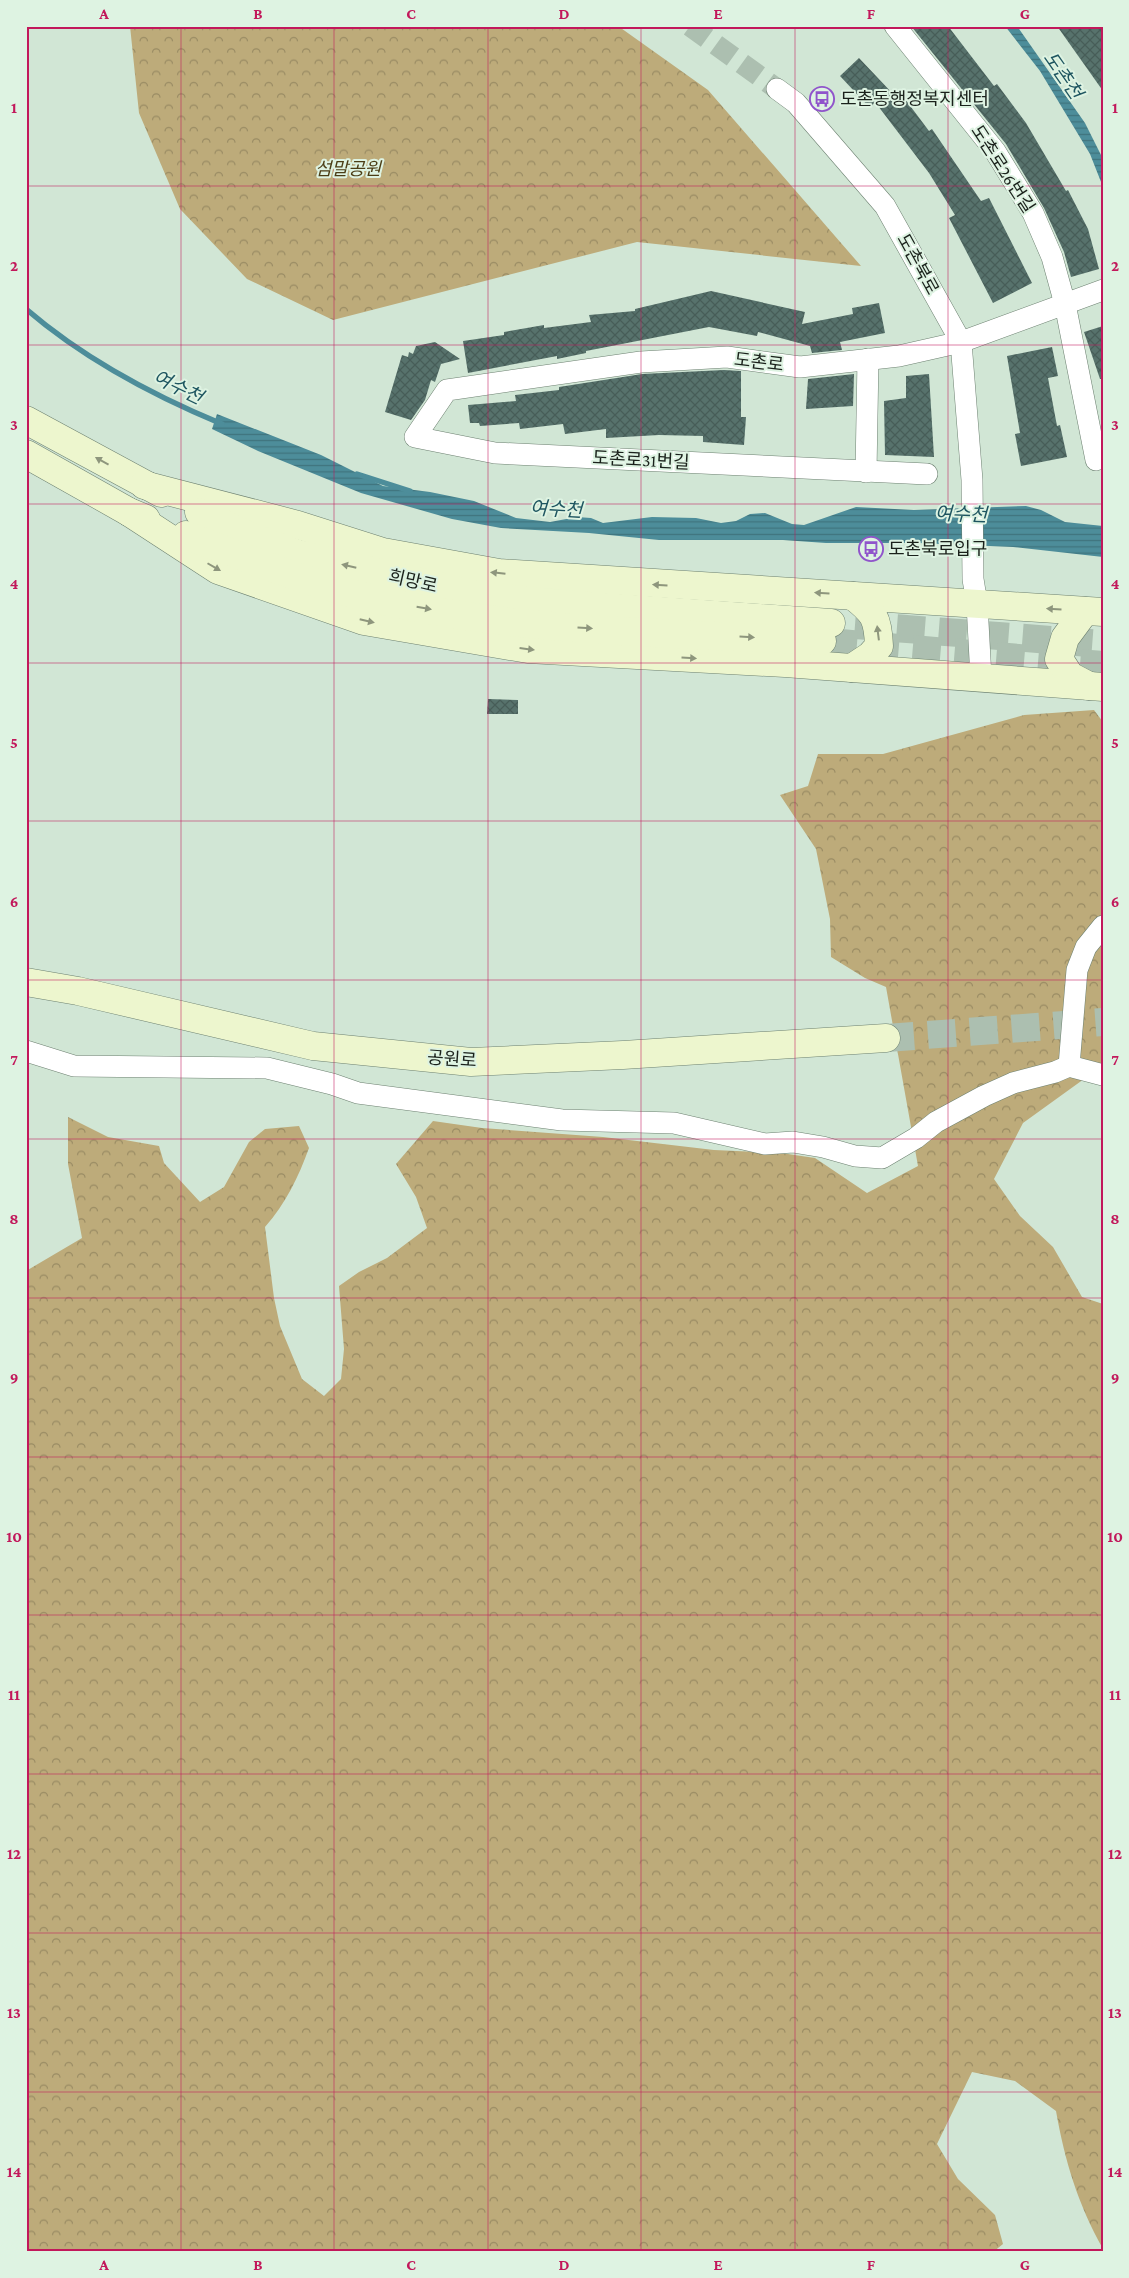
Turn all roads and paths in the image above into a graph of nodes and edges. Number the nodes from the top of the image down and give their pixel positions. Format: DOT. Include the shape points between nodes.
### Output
graph roads {
  1 [pos="895,26"];
  2 [pos="777,89"];
  3 [pos="1103,290"];
  4 [pos="1065,304"];
  5 [pos="961,342"];
  6 [pos="868,359"];
  7 [pos="447,390"];
  8 [pos="26,420"];
  9 [pos="26,454"];
  10 [pos="1096,460"];
  11 [pos="866,472"];
  12 [pos="927,474"];
  13 [pos="144,485"];
  14 [pos="129,512"];
  15 [pos="975,592"];
  16 [pos="853,596"];
  17 [pos="1094,611"];
  18 [pos="852,668"];
  19 [pos="981,678"];
  20 [pos="1096,686"];
  21 [pos="1103,926"];
  22 [pos="26,982"];
  23 [pos="886,1038"];
  24 [pos="26,1052"];
  25 [pos="1068,1066"];
  26 [pos="1103,1075"];
  1 -- 4 [label="street, 도촌로26번길" via="995,151 1033,213 1052,257"];
  2 -- 5 [label="street, 도촌북로" via="796,103 885,206"];
  3 -- 4 [label="street, 도촌로"];
  4 -- 5 [label="street, 도촌로"];
  4 -- 10 [label="street"];
  5 -- 6 [label="street, 도촌로" via="899,356"];
  5 -- 15 [label="street, 도촌북로" via="972,480"];
  6 -- 7 [label="street, 도촌로" via="800,366 727,357 640,362"];
  6 -- 11 [label="street"];
  7 -- 11 [label="street, 도촌로31번길" via="415,437 495,453"];
  13 -- 8 [label="main road, 희망로, one-way"];
  9 -- 14 [label="main road, 희망로"];
  11 -- 12 [label="street, 도촌로31번길"];
  14 -- 13 [label="main road, 희망로, one-way" via="292,576 382,601 474,617 559,627 830,632 478,595 298,554 252,537"];
  16 -- 13 [label="main road, one-way" via="499,574 383,552 298,525"];
  14 -- 18 [label="main road, one-way" via="218,570 364,621 528,649"];
  15 -- 16 [label="main road"];
  17 -- 15 [label="main road, one-way"];
  15 -- 19 [label="street"];
  18 -- 16 [label="main road, one-way" via="879,646 879,630 871,610"];
  17 -- 20 [label="main road" via="1065,638 1059,659 1070,676"];
  18 -- 19 [label="main road"];
  19 -- 20 [label="main road"];
  21 -- 25 [label="street" via="1086,947 1077,970"];
  22 -- 23 [label="main road, 공원로" via="78,991 313,1046 471,1062"];
  24 -- 25 [label="street" via="74,1066 267,1068 358,1093 562,1120 674,1123 765,1144 793,1142 855,1156 882,1158 936,1122 984,1096"];
  25 -- 26 [label="street"];
}
